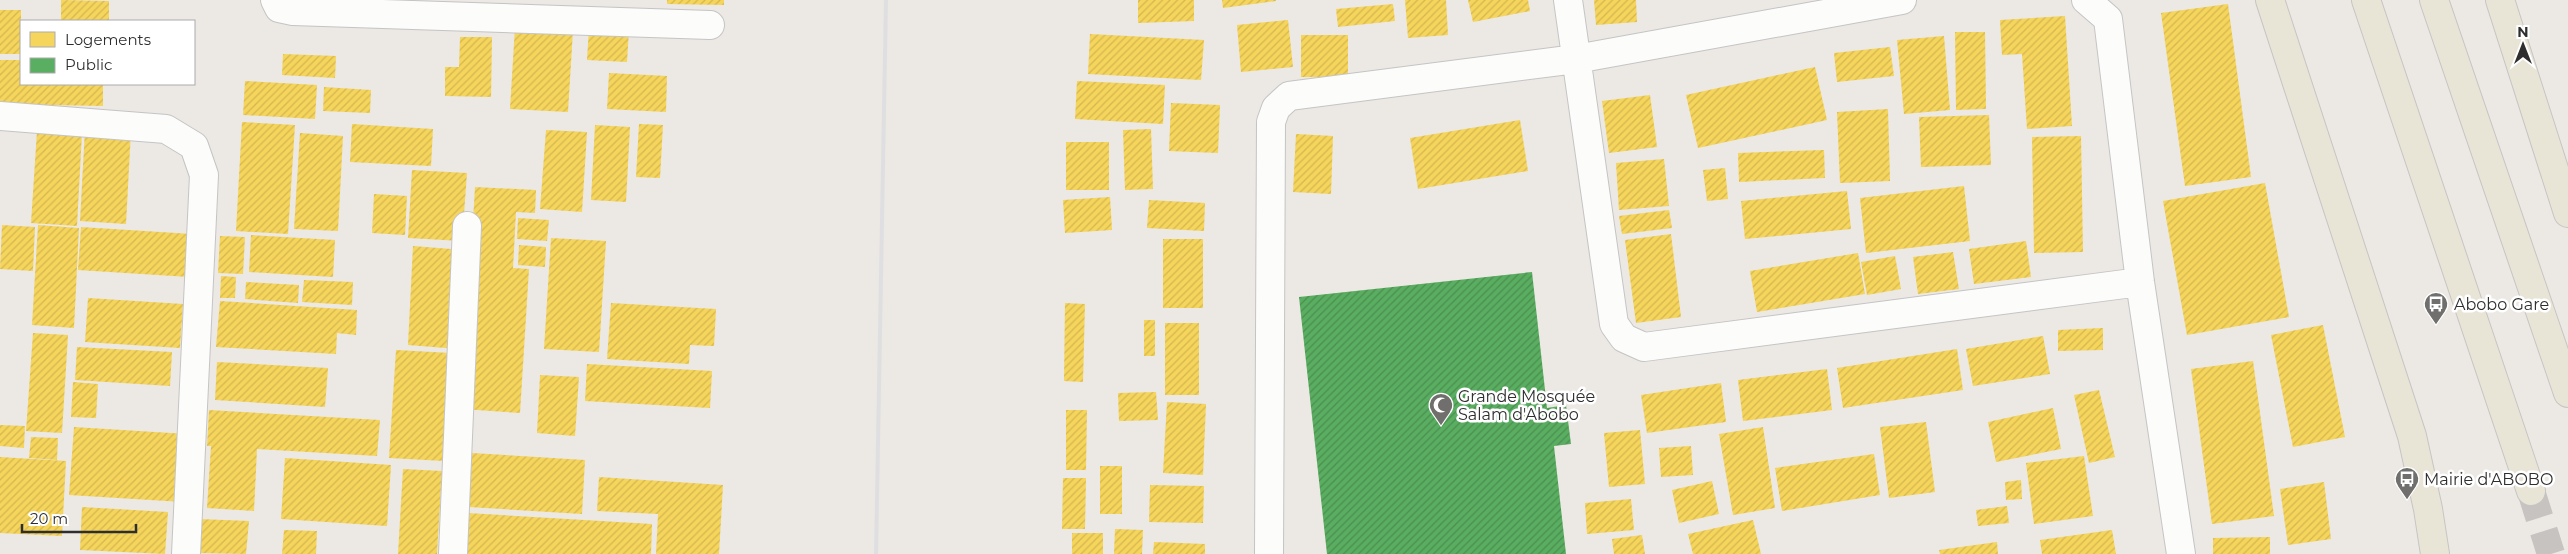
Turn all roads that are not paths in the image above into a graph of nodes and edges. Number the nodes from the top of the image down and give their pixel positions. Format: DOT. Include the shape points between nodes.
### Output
graph roads {
  1 [pos="275,0"];
  2 [pos="1568,0"];
  3 [pos="1902,0"];
  4 [pos="2086,0"];
  5 [pos="2270,0"];
  6 [pos="2366,0"];
  7 [pos="2434,0"];
  8 [pos="2500,0"];
  9 [pos="710,25"];
  10 [pos="1576,59"];
  11 [pos="0,116"];
  12 [pos="2568,213"];
  13 [pos="467,226"];
  14 [pos="2140,282"];
  15 [pos="2568,392"];
  16 [pos="2531,491"];
  17 [pos="186,554"];
  18 [pos="453,554"];
  19 [pos="1269,554"];
  20 [pos="2181,554"];
  21 [pos="2435,554"];
  1 -- 9 [label="street" via="279,8 294,11"];
  2 -- 10 [label="street"];
  3 -- 10 [label="street"];
  4 -- 14 [label="street" via="2108,19"];
  5 -- 21 [label="main road" via="2412,436"];
  6 -- 16 [label="main road"];
  7 -- 15 [label="main road"];
  8 -- 12 [label="main road"];
  10 -- 14 [label="street" via="1614,324 1624,338 1644,347"];
  10 -- 19 [label="street" via="1289,96 1276,108 1271,122"];
  11 -- 17 [label="street" via="166,129 194,146 204,175"];
  13 -- 18 [label="street"];
  14 -- 20 [label="street"];
}
